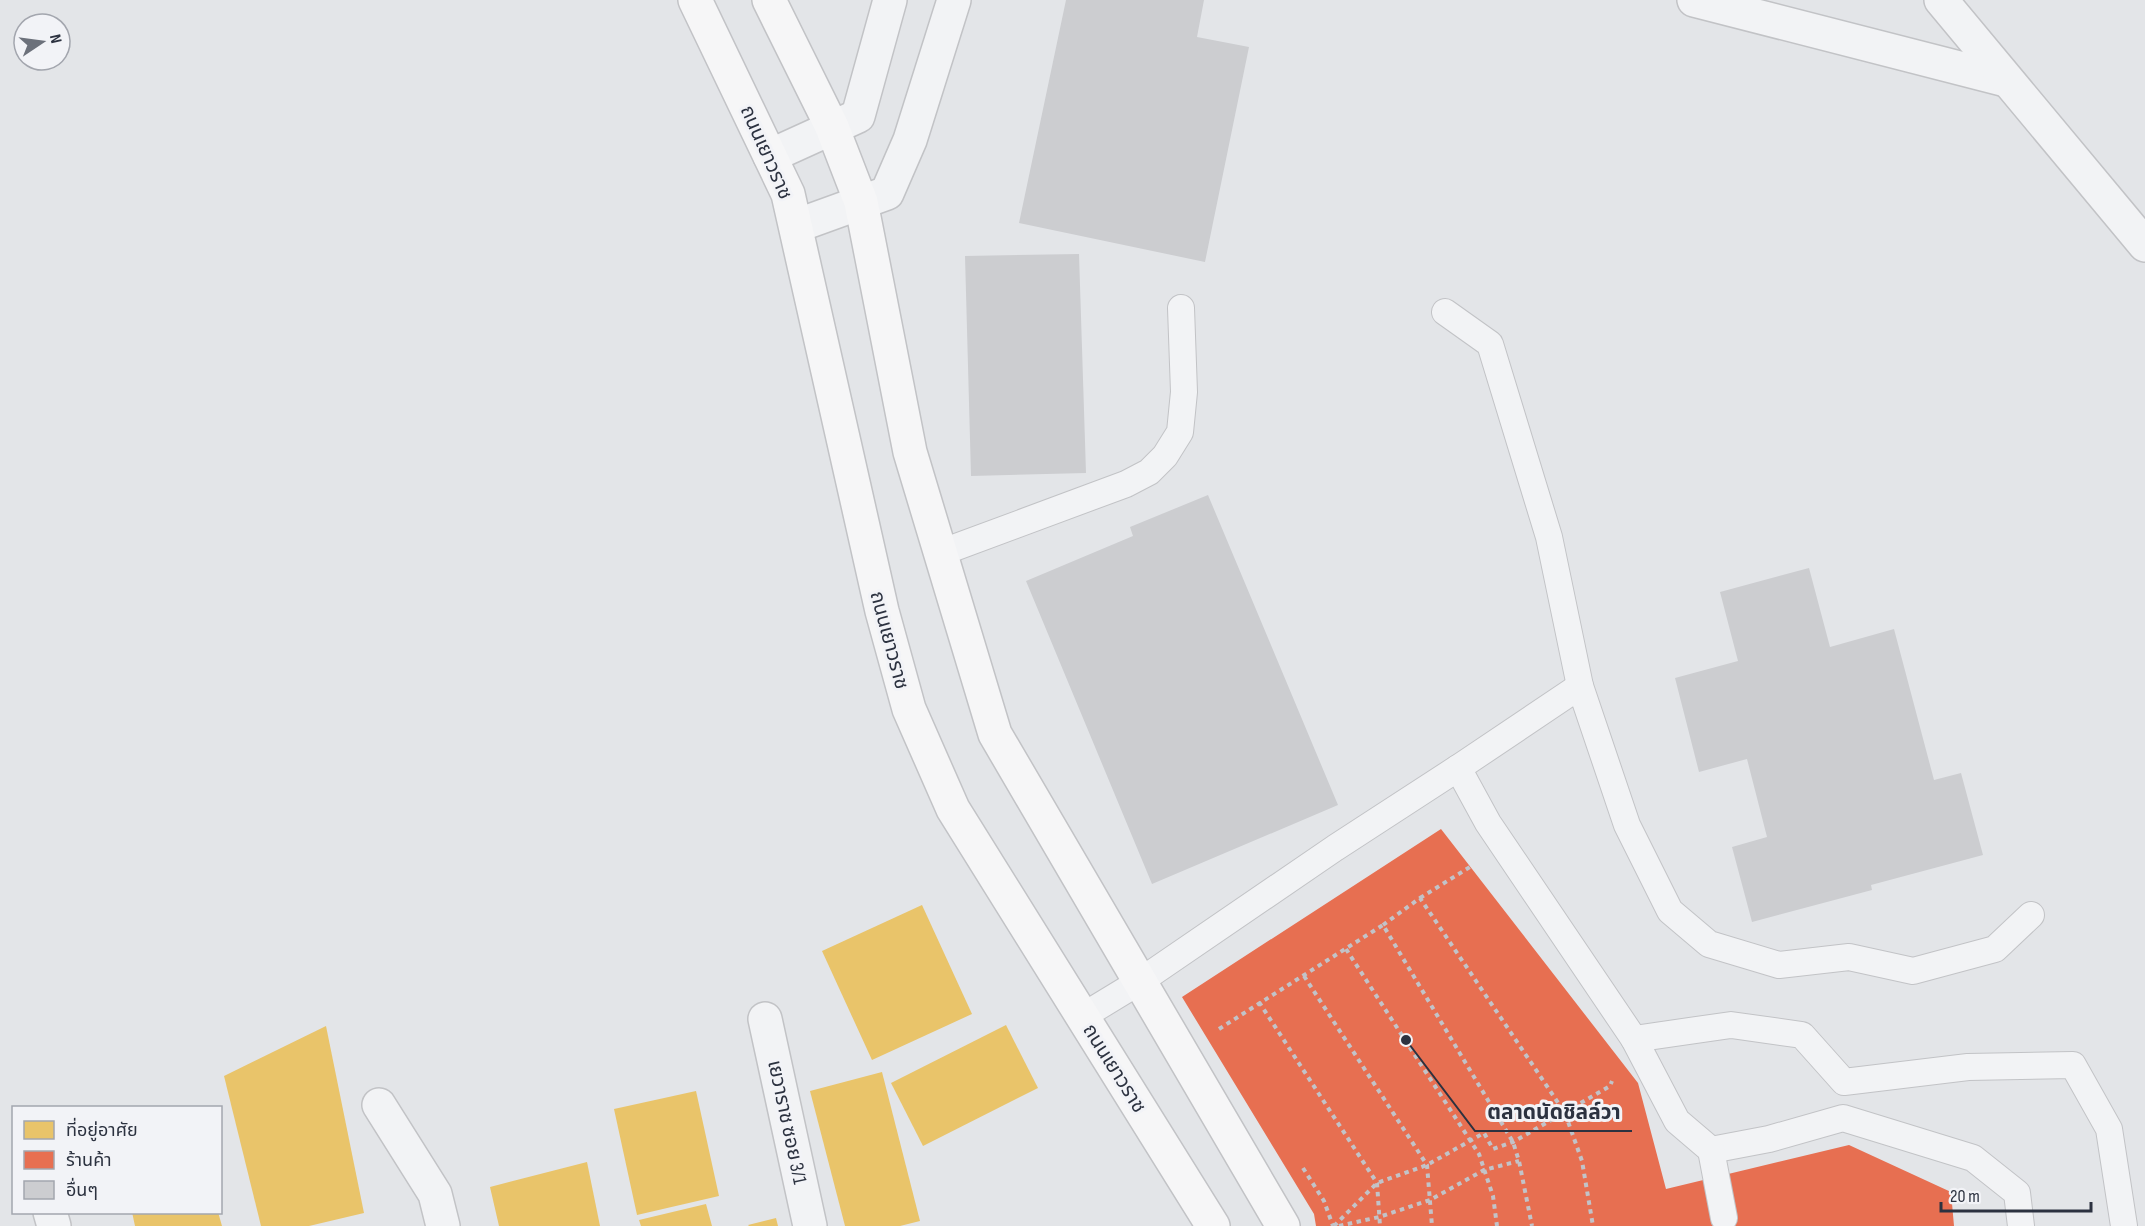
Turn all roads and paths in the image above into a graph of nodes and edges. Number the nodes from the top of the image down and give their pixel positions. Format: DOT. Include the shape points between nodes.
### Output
graph roads {
  1 [pos="695,0"];
  2 [pos="770,0"];
  3 [pos="890,0"];
  4 [pos="954,0"];
  5 [pos="1694,0"];
  6 [pos="1941,0"];
  7 [pos="2006,81"];
  8 [pos="832,128"];
  9 [pos="770,156"];
  10 [pos="861,202"];
  11 [pos="796,226"];
  12 [pos="2145,245"];
  13 [pos="1181,308"];
  14 [pos="1445,312"];
  15 [pos="940,552"];
  16 [pos="1580,686"];
  17 [pos="1458,768"];
  18 [pos="1504,847"];
  19 [pos="1420,898"];
  20 [pos="2031,915"];
  21 [pos="1383,925"];
  22 [pos="1346,949"];
  23 [pos="1304,976"];
  24 [pos="1138,982"];
  25 [pos="1259,1002"];
  26 [pos="1083,1016"];
  27 [pos="765,1019"];
  28 [pos="1215,1031"];
  29 [pos="1634,1039"];
  30 [pos="1844,1082"];
  31 [pos="379,1105"];
  32 [pos="1565,1113"];
  33 [pos="1843,1118"];
  34 [pos="1470,1140"];
  35 [pos="1513,1142"];
  36 [pos="1711,1150"];
  37 [pos="1520,1161"];
  38 [pos="1427,1165"];
  39 [pos="1484,1170"];
  40 [pos="1377,1183"];
  41 [pos="1430,1200"];
  42 [pos="1379,1217"];
  43 [pos="1724,1218"];
  44 [pos="1276,1224"];
  45 [pos="443,1226"];
  46 [pos="810,1226"];
  47 [pos="1213,1226"];
  48 [pos="1337,1226"];
  49 [pos="1380,1226"];
  50 [pos="1432,1226"];
  51 [pos="1497,1226"];
  52 [pos="1532,1226"];
  53 [pos="1593,1226"];
  54 [pos="2021,1226"];
  55 [pos="2124,1226"];
  1 -- 9 [label="main road, ถนนเยาวราช"];
  2 -- 8 [label="main road"];
  3 -- 8 [label="street" via="858,117"];
  4 -- 10 [label="street" via="910,140 887,193"];
  5 -- 7 [label="street"];
  6 -- 7 [label="street"];
  7 -- 12 [label="street"];
  8 -- 9 [label="street"];
  8 -- 10 [label="main road"];
  9 -- 11 [label="main road, ถนนเยาวราช" via="788,194"];
  10 -- 11 [label="street"];
  10 -- 15 [label="main road" via="910,452"];
  11 -- 26 [label="main road, ถนนเยาวราช" via="882,611 909,709 953,809"];
  13 -- 15 [label="lane" via="1184,392 1180,432 1165,456 1149,472 1126,484"];
  14 -- 16 [label="lane" via="1490,344 1549,537"];
  15 -- 24 [label="main road" via="994,734"];
  16 -- 17 [label="lane"];
  16 -- 20 [label="lane" via="1627,825 1670,911 1709,944 1779,965 1849,957 1913,971 1995,949"];
  17 -- 18 [label="lane"];
  17 -- 24 [label="lane"];
  18 -- 19 [label="path"];
  18 -- 29 [label="lane"];
  19 -- 21 [label="path"];
  19 -- 32 [label="path"];
  21 -- 22 [label="path"];
  21 -- 35 [label="path"];
  22 -- 23 [label="path"];
  22 -- 34 [label="path"];
  23 -- 25 [label="path"];
  23 -- 38 [label="path"];
  24 -- 26 [label="lane"];
  24 -- 44 [label="main road"];
  25 -- 28 [label="path"];
  25 -- 40 [label="path"];
  26 -- 47 [label="main road, ถนนเยาวราช"];
  27 -- 46 [label="street, เยวาราช ซอย 3/1"];
  29 -- 30 [label="lane" via="1731,1025 1802,1035"];
  29 -- 32 [label="path" via="1610,1086"];
  29 -- 36 [label="lane" via="1677,1121"];
  30 -- 33 [label="lane"];
  30 -- 55 [label="lane" via="1968,1067 2073,1065 2109,1129"];
  31 -- 45 [label="street" via="435,1194"];
  32 -- 35 [label="path"];
  32 -- 53 [label="path" via="1582,1161"];
  33 -- 36 [label="lane"];
  33 -- 54 [label="lane" via="1973,1158 2017,1193"];
  34 -- 35 [label="path" via="1484,1133 1493,1149"];
  34 -- 38 [label="path"];
  34 -- 39 [label="path"];
  35 -- 37 [label="path"];
  36 -- 43 [label="lane"];
  37 -- 39 [label="path"];
  37 -- 52 [label="path"];
  38 -- 40 [label="path"];
  38 -- 41 [label="path"];
  39 -- 41 [label="path"];
  39 -- 51 [label="path"];
  40 -- 42 [label="path"];
  40 -- 48 [label="path"];
  41 -- 42 [label="path"];
  41 -- 50 [label="path"];
  42 -- 48 [label="path"];
  42 -- 49 [label="path"];
}
